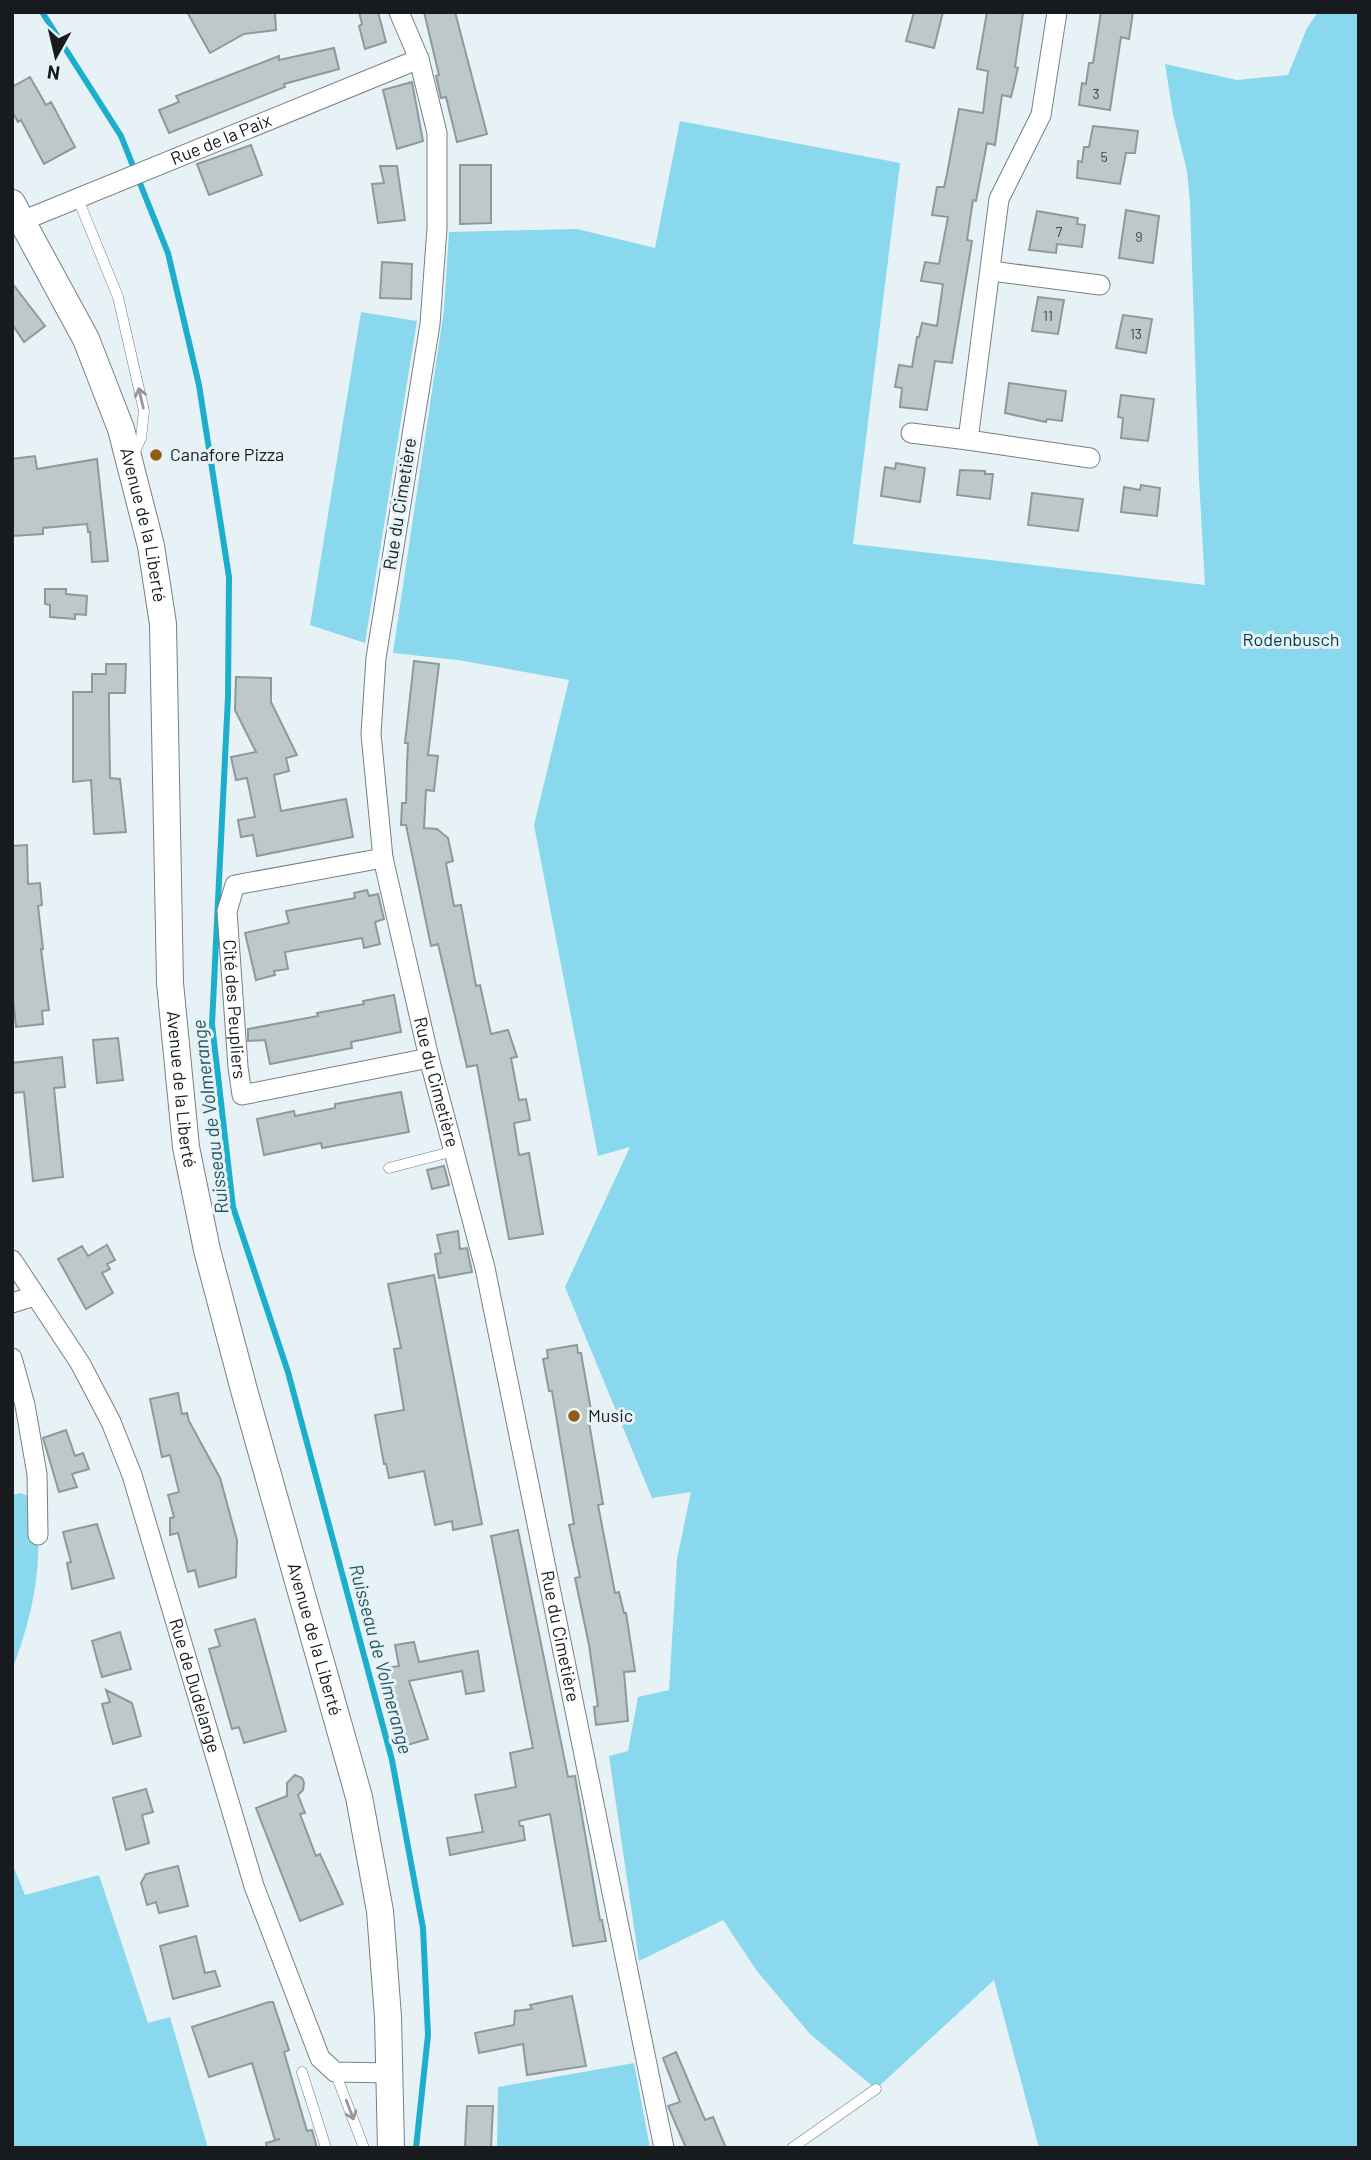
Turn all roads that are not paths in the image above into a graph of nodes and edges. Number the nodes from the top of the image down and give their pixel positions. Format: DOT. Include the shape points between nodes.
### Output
graph roads {
  1 [pos="399,12"];
  2 [pos="1057,12"];
  3 [pos="419,59"];
  4 [pos="78,198"];
  5 [pos="17,212"];
  6 [pos="991,271"];
  7 [pos="1100,285"];
  8 [pos="911,433"];
  9 [pos="968,440"];
  10 [pos="1090,458"];
  11 [pos="130,463"];
  12 [pos="383,858"];
  13 [pos="429,1058"];
  14 [pos="454,1151"];
  15 [pos="389,1168"];
  16 [pos="12,1260"];
  17 [pos="34,1296"];
  18 [pos="12,1303"];
  19 [pos="12,1358"];
  20 [pos="38,1535"];
  21 [pos="302,2072"];
  22 [pos="335,2072"];
  23 [pos="390,2073"];
  24 [pos="876,2089"];
  25 [pos="326,2148"];
  26 [pos="364,2148"];
  27 [pos="391,2148"];
  28 [pos="663,2148"];
  29 [pos="792,2148"];
  1 -- 3 [label="street, Rue du Cimetière"];
  2 -- 6 [label="street" via="1041,115 999,199"];
  3 -- 4 [label="street, Rue de la Paix"];
  3 -- 12 [label="street, Rue du Cimetière" via="437,133 437,228 430,324 376,658 371,734"];
  4 -- 5 [label="street, Rue de la Paix"];
  11 -- 4 [label="lane, one-way" via="141,438 144,411 118,297"];
  5 -- 11 [label="main road, Avenue de la Liberté" via="86,339"];
  6 -- 7 [label="street"];
  6 -- 9 [label="street"];
  8 -- 9 [label="street"];
  9 -- 10 [label="street"];
  11 -- 23 [label="main road, Avenue de la Liberté" via="151,547 163,624 170,983 186,1147 244,1390 359,1797 380,1911"];
  12 -- 13 [label="street, Rue du Cimetière"];
  12 -- 13 [label="street, Cité des Peupliers" via="234,885 227,911 242,1096"];
  13 -- 14 [label="street, Rue du Cimetière"];
  14 -- 15 [label="lane"];
  14 -- 28 [label="street, Rue du Cimetière" via="485,1268"];
  16 -- 17 [label="street, Rue de Dudelange"];
  17 -- 18 [label="street"];
  17 -- 22 [label="street, Rue de Dudelange" via="80,1363 132,1475 254,1886 320,2058"];
  19 -- 20 [label="street" via="37,1474"];
  21 -- 25 [label="lane"];
  22 -- 23 [label="street"];
  22 -- 26 [label="lane, one-way"];
  23 -- 27 [label="main road, Avenue de la Liberté"];
  24 -- 29 [label="lane"];
}
